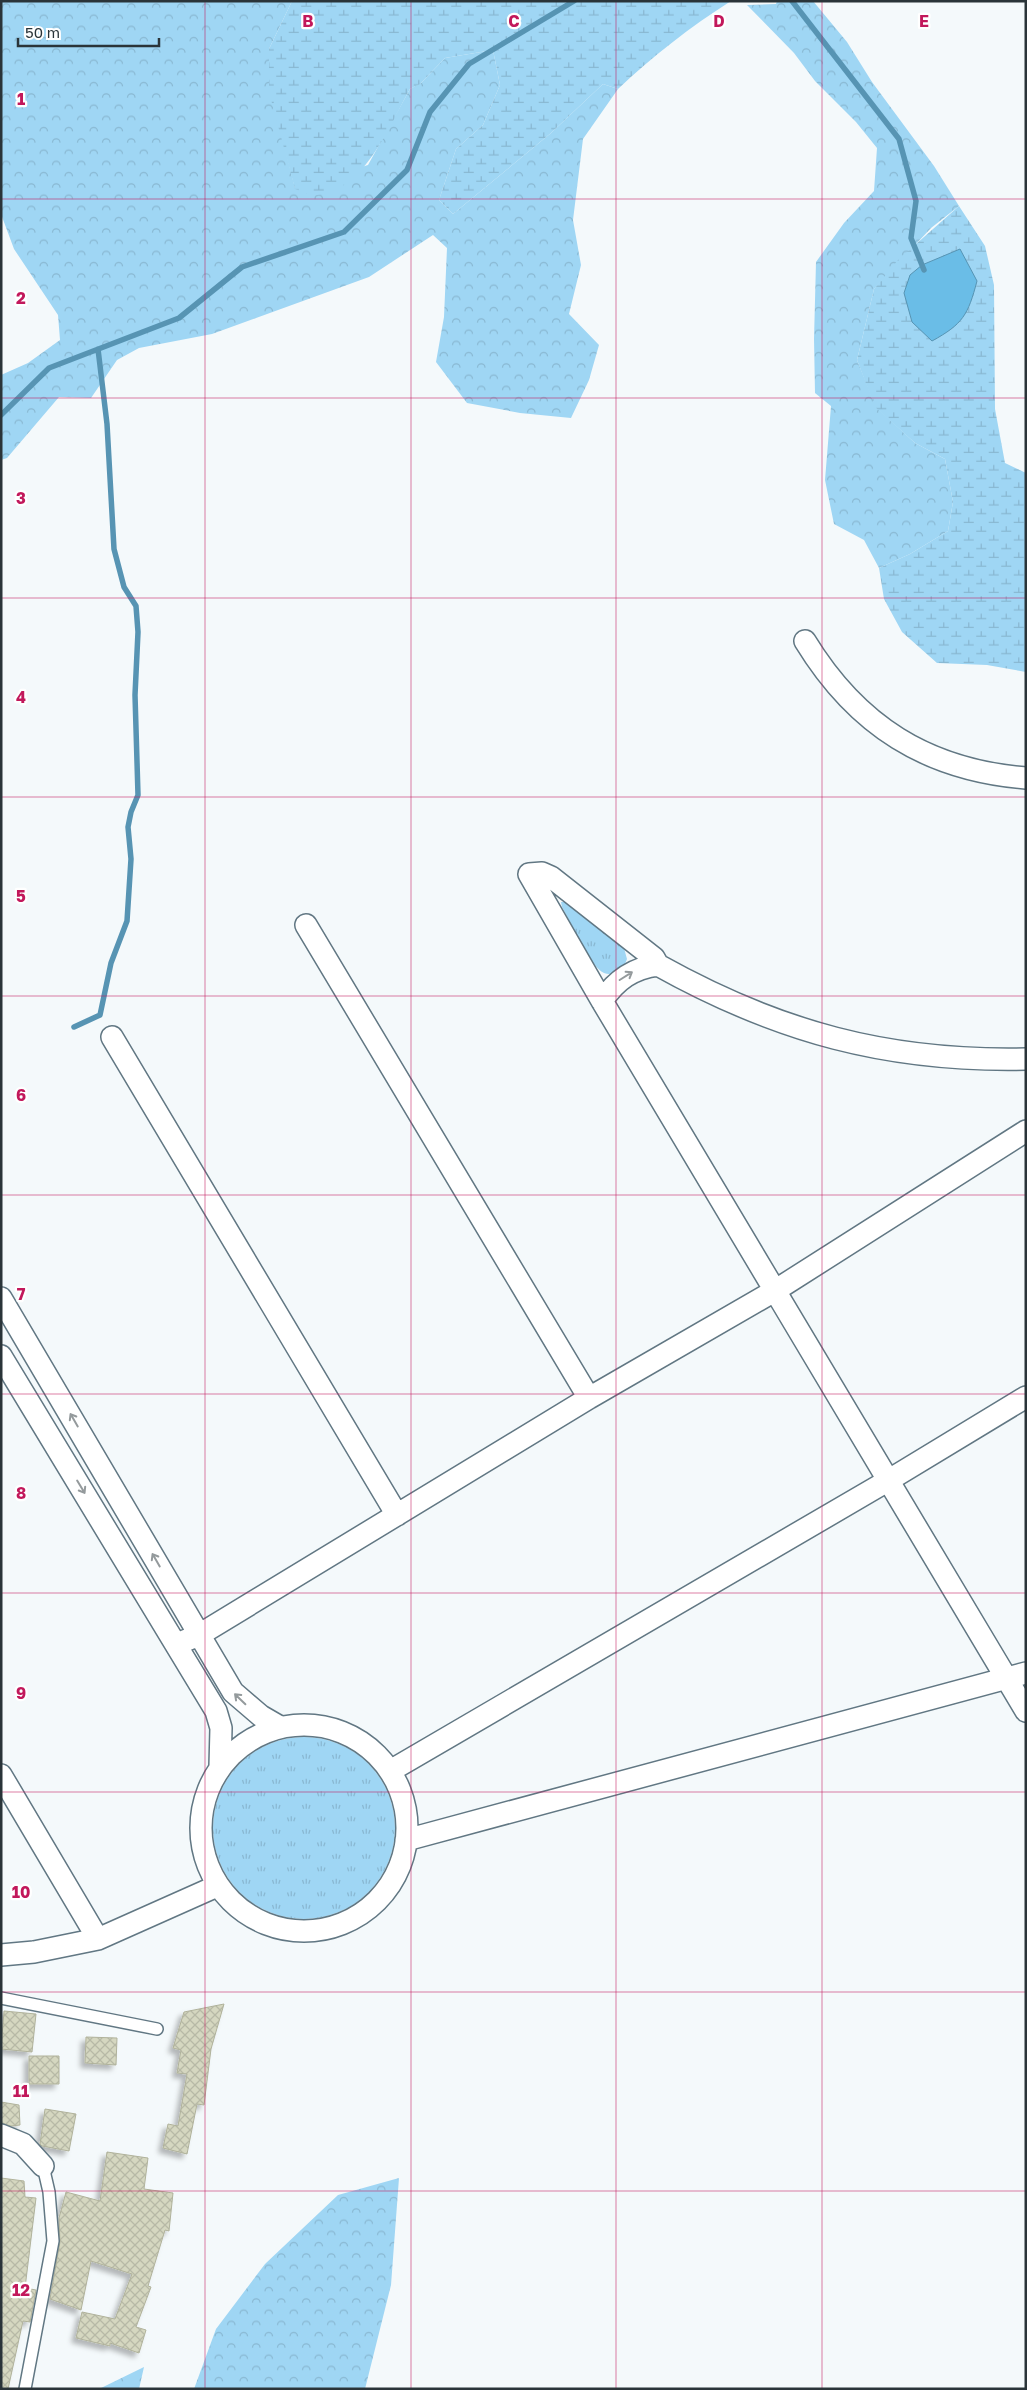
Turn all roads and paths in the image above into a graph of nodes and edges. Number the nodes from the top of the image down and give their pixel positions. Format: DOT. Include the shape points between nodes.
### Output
graph roads {
  1 [pos="805,641"];
  2 [pos="1026,778"];
  3 [pos="306,925"];
  4 [pos="658,965"];
  5 [pos="602,1001"];
  6 [pos="112,1037"];
  7 [pos="1026,1059"];
  8 [pos="1026,1131"];
  9 [pos="776,1290"];
  10 [pos="1,1298"];
  11 [pos="10,1330"];
  12 [pos="1,1356"];
  13 [pos="1026,1397"];
  14 [pos="589,1398"];
  15 [pos="889,1480"];
  16 [pos="397,1515"];
  17 [pos="199,1635"];
  18 [pos="177,1644"];
  19 [pos="1016,1676"];
  20 [pos="1026,1711"];
  21 [pos="280,1727"];
  22 [pos="220,1766"];
  23 [pos="390,1771"];
  24 [pos="1,1775"];
  25 [pos="406,1840"];
  26 [pos="217,1886"];
  27 [pos="98,1939"];
  28 [pos="1,1955"];
  29 [pos="1,1998"];
  30 [pos="157,2029"];
  31 [pos="1,2135"];
  32 [pos="43,2166"];
  33 [pos="25,2389"];
  1 -- 2 [label="street" via="820,665 855,707 899,740 948,764"];
  3 -- 14 [label="street"];
  5 -- 4 [label="street, one-way" via="627,974"];
  4 -- 5 [label="street" via="654,958 551,877 542,873 529,874"];
  4 -- 7 [label="street" via="734,1004 833,1039 909,1054 989,1060"];
  5 -- 9 [label="street"];
  6 -- 16 [label="street"];
  8 -- 9 [label="street"];
  9 -- 14 [label="street"];
  9 -- 15 [label="street"];
  10 -- 11 [label="street"];
  17 -- 11 [label="street, one-way"];
  12 -- 18 [label="street, one-way"];
  13 -- 15 [label="street"];
  14 -- 16 [label="street"];
  15 -- 19 [label="street"];
  15 -- 23 [label="street"];
  16 -- 17 [label="street"];
  17 -- 18 [label="street"];
  21 -- 17 [label="street, one-way" via="261,1716 233,1692"];
  18 -- 22 [label="street" via="216,1711 221,1728"];
  19 -- 20 [label="street"];
  19 -- 25 [label="street"];
  21 -- 22 [label="street" via="247,1742"];
  21 -- 23 [label="street" via="315,1725 350,1735 372,1751"];
  22 -- 26 [label="street" via="208,1790 201,1816 203,1852"];
  23 -- 25 [label="street" via="404,1804"];
  24 -- 27 [label="street"];
  25 -- 26 [label="street" via="396,1875 375,1904 345,1924 328,1929 292,1932 257,1921 228,1900"];
  26 -- 27 [label="street"];
  27 -- 28 [label="street"];
  29 -- 30 [label="lane"];
  31 -- 32 [label="street" via="23,2144"];
  32 -- 33 [label="lane" via="49,2192 53,2241"];
}
